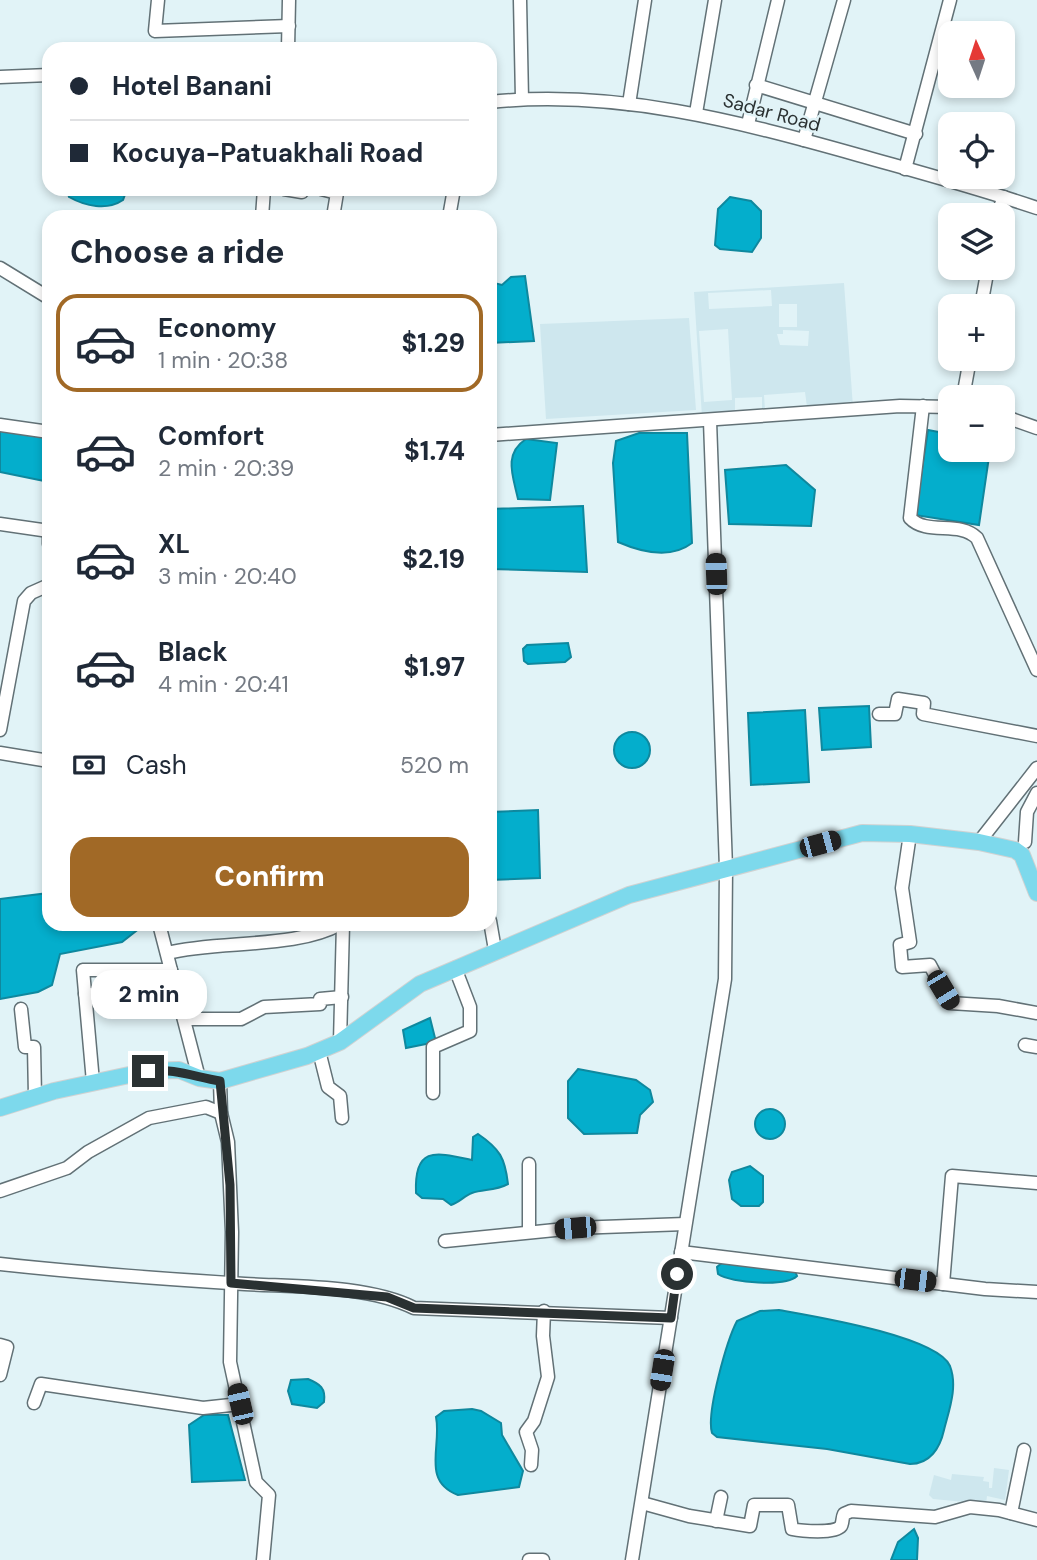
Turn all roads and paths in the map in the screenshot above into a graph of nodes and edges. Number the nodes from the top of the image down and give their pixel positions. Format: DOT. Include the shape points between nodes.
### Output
graph roads {
  1 [pos="158,0"];
  2 [pos="289,0"];
  3 [pos="520,0"];
  4 [pos="645,0"];
  5 [pos="715,0"];
  6 [pos="778,0"];
  7 [pos="844,0"];
  8 [pos="950,0"];
  9 [pos="289,26"];
  10 [pos="288,42"];
  11 [pos="42,75"];
  12 [pos="0,77"];
  13 [pos="756,85"];
  14 [pos="522,99"];
  15 [pos="497,101"];
  16 [pos="629,104"];
  17 [pos="815,106"];
  18 [pos="696,113"];
  19 [pos="748,124"];
  20 [pos="916,134"];
  21 [pos="804,140"];
  22 [pos="905,169"];
  23 [pos="1004,197"];
  24 [pos="1002,203"];
  25 [pos="1037,208"];
  26 [pos="0,268"];
  27 [pos="42,294"];
  28 [pos="923,406"];
  29 [pos="938,407"];
  30 [pos="1015,420"];
  31 [pos="710,421"];
  32 [pos="0,425"];
  33 [pos="1037,428"];
  34 [pos="42,431"];
  35 [pos="497,435"];
  36 [pos="0,524"];
  37 [pos="42,530"];
  38 [pos="42,588"];
  39 [pos="1037,670"];
  40 [pos="879,714"];
  41 [pos="0,730"];
  42 [pos="1037,736"];
  43 [pos="0,753"];
  44 [pos="42,760"];
  45 [pos="1037,768"];
  46 [pos="1037,793"];
  47 [pos="910,834"];
  48 [pos="979,842"];
  49 [pos="1026,845"];
  50 [pos="726,869"];
  51 [pos="1037,893"];
  52 [pos="161,931"];
  53 [pos="323,931"];
  54 [pos="341,931"];
  55 [pos="492,931"];
  56 [pos="495,950"];
  57 [pos="167,953"];
  58 [pos="456,968"];
  59 [pos="171,970"];
  60 [pos="85,994"];
  61 [pos="178,997"];
  62 [pos="342,997"];
  63 [pos="22,1009"];
  64 [pos="1037,1013"];
  65 [pos="184,1019"];
  66 [pos="340,1042"];
  67 [pos="319,1051"];
  68 [pos="199,1078"];
  69 [pos="220,1081"];
  70 [pos="93,1082"];
  71 [pos="433,1093"];
  72 [pos="35,1096"];
  73 [pos="0,1108"];
  74 [pos="222,1113"];
  75 [pos="342,1118"];
  76 [pos="529,1164"];
  77 [pos="1037,1183"];
  78 [pos="0,1191"];
  79 [pos="685,1224"];
  80 [pos="529,1232"];
  81 [pos="445,1241"];
  82 [pos="681,1252"];
  83 [pos="0,1264"];
  84 [pos="231,1283"];
  85 [pos="943,1284"];
  86 [pos="1037,1292"];
  87 [pos="544,1311"];
  88 [pos="671,1318"];
  89 [pos="0,1345"];
  90 [pos="0,1375"];
  91 [pos="34,1403"];
  92 [pos="240,1404"];
  93 [pos="1024,1450"];
  94 [pos="531,1465"];
  95 [pos="722,1497"];
  96 [pos="642,1503"];
  97 [pos="1011,1513"];
  98 [pos="1037,1520"];
  99 [pos="716,1521"];
  100 [pos="262,1560"];
  101 [pos="529,1560"];
  102 [pos="543,1560"];
  103 [pos="632,1560"];
  1 -- 9 [label="street" via="155,31"];
  2 -- 9 [label="street"];
  3 -- 14 [label="street"];
  4 -- 16 [label="street"];
  5 -- 18 [label="street"];
  6 -- 13 [label="street"];
  7 -- 17 [label="street"];
  8 -- 20 [label="street"];
  9 -- 10 [label="street"];
  11 -- 12 [label="street"];
  13 -- 17 [label="street"];
  13 -- 19 [label="street"];
  14 -- 15 [label="street, Sadar Road"];
  14 -- 16 [label="street, Sadar Road" via="555,97"];
  16 -- 18 [label="street, Sadar Road"];
  17 -- 20 [label="street"];
  17 -- 21 [label="street"];
  18 -- 19 [label="street, Sadar Road"];
  19 -- 21 [label="street, Sadar Road"];
  20 -- 22 [label="street"];
  21 -- 22 [label="street, Sadar Road"];
  22 -- 23 [label="street, Sadar Road"];
  23 -- 24 [label="street"];
  23 -- 25 [label="street, Sadar Road"];
  26 -- 27 [label="street"];
  28 -- 29 [label="street"];
  28 -- 31 [label="street"];
  28 -- 39 [label="street" via="910,518 923,526 965,530 977,538"];
  30 -- 33 [label="street"];
  31 -- 35 [label="street"];
  31 -- 50 [label="street"];
  32 -- 34 [label="street"];
  36 -- 37 [label="street"];
  38 -- 41 [label="street" via="24,601"];
  40 -- 42 [label="street" via="895,714 898,699 924,703 923,714"];
  43 -- 44 [label="street"];
  45 -- 48 [label="street"];
  46 -- 49 [label="street" via="1027,812"];
  47 -- 48 [label="main road"];
  47 -- 50 [label="main road" via="862,833"];
  47 -- 64 [label="street" via="902,888 910,942 900,945 902,967 930,965 950,1003"];
  48 -- 49 [label="main road"];
  49 -- 51 [label="main road" via="1021,855"];
  50 -- 56 [label="main road" via="629,895"];
  50 -- 79 [label="street" via="725,979"];
  52 -- 57 [label="street"];
  53 -- 57 [label="street"];
  54 -- 62 [label="street"];
  55 -- 56 [label="street"];
  56 -- 58 [label="main road"];
  57 -- 59 [label="street"];
  58 -- 66 [label="main road" via="420,985"];
  58 -- 71 [label="street" via="470,1007 470,1031 433,1047"];
  59 -- 60 [label="street" via="83,970"];
  59 -- 61 [label="street"];
  60 -- 61 [label="street"];
  60 -- 70 [label="street"];
  61 -- 65 [label="street"];
  62 -- 65 [label="street" via="320,999 320,1004 264,1007 241,1019"];
  62 -- 66 [label="street"];
  63 -- 72 [label="street" via="25,1047 34,1047"];
  65 -- 68 [label="street"];
  66 -- 67 [label="main road"];
  67 -- 69 [label="main road"];
  67 -- 75 [label="street" via="328,1087 340,1096"];
  68 -- 69 [label="main road"];
  68 -- 70 [label="main road" via="162,1069"];
  69 -- 74 [label="street"];
  70 -- 72 [label="main road"];
  72 -- 73 [label="main road"];
  74 -- 78 [label="street" via="197,1108 149,1118 66,1168"];
  74 -- 84 [label="street" via="230,1175"];
  76 -- 80 [label="street"];
  77 -- 85 [label="street" via="952,1176"];
  79 -- 80 [label="street"];
  79 -- 82 [label="street"];
  80 -- 81 [label="street"];
  82 -- 85 [label="street"];
  82 -- 88 [label="street"];
  83 -- 84 [label="street"];
  84 -- 87 [label="street" via="387,1297 414,1308"];
  84 -- 92 [label="street" via="230,1362"];
  85 -- 86 [label="street"];
  87 -- 88 [label="street"];
  87 -- 94 [label="street" via="548,1377 526,1432"];
  88 -- 96 [label="street"];
  89 -- 90 [label="street" via="6,1347"];
  91 -- 92 [label="street" via="41,1384 202,1408"];
  92 -- 100 [label="street" via="256,1482 269,1495"];
  93 -- 97 [label="street"];
  95 -- 99 [label="street"];
  96 -- 99 [label="street"];
  96 -- 103 [label="street"];
  97 -- 98 [label="street"];
  97 -- 99 [label="street" via="970,1507 935,1517 851,1511 836,1529 803,1532 792,1529 788,1505 765,1503 754,1505 750,1526"];
  101 -- 102 [label="street"];
}
